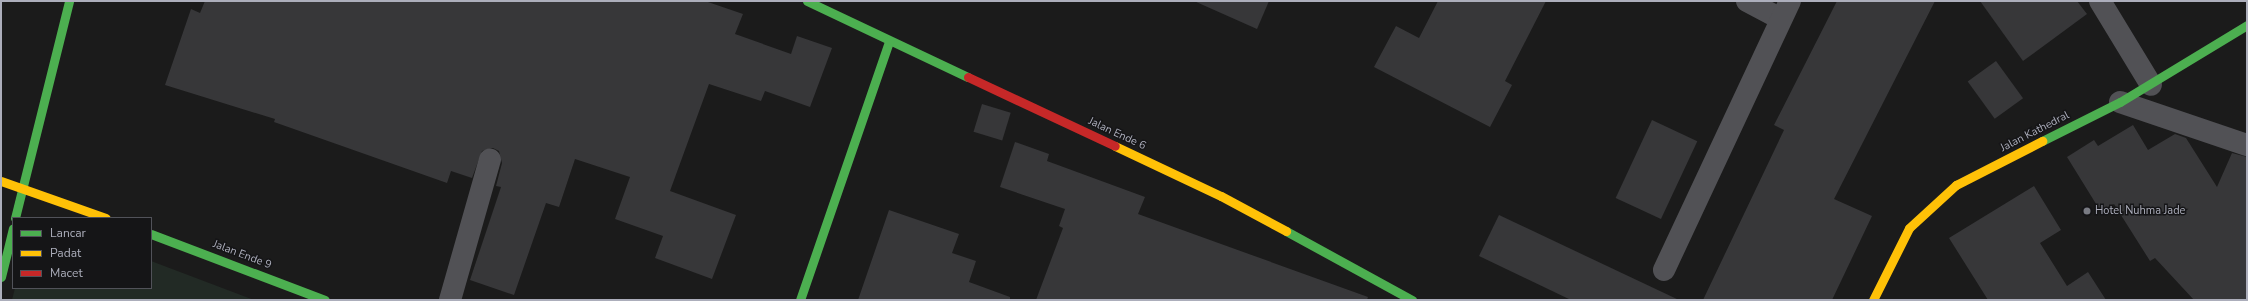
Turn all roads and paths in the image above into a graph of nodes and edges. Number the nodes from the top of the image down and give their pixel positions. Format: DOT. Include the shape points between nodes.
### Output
graph roads {
  1 [pos="69,1"];
  2 [pos="807,1"];
  3 [pos="1747,1"];
  4 [pos="2100,1"];
  5 [pos="1785,10"];
  6 [pos="2247,25"];
  7 [pos="889,41"];
  8 [pos="2151,85"];
  9 [pos="2120,102"];
  10 [pos="2247,145"];
  11 [pos="490,160"];
  12 [pos="1,181"];
  13 [pos="23,188"];
  14 [pos="15,217"];
  15 [pos="103,217"];
  16 [pos="12,232"];
  17 [pos="152,234"];
  18 [pos="1664,270"];
  19 [pos="1,277"];
  20 [pos="325,300"];
  21 [pos="450,300"];
  22 [pos="800,300"];
  23 [pos="1412,300"];
  24 [pos="1873,300"];
  1 -- 13 [label="main road"];
  2 -- 7 [label="main road, Jalan Ende 6"];
  3 -- 5 [label="street"];
  4 -- 8 [label="street"];
  5 -- 18 [label="street"];
  6 -- 8 [label="main road, Jalan Kathedral"];
  7 -- 22 [label="main road"];
  7 -- 23 [label="main road, Jalan Ende 6" via="1221,196"];
  8 -- 9 [label="main road, Jalan Kathedral"];
  9 -- 10 [label="street"];
  9 -- 24 [label="main road, Jalan Kathedral" via="1956,185 1909,228"];
  11 -- 21 [label="street"];
  12 -- 13 [label="main road"];
  13 -- 14 [label="main road"];
  13 -- 15 [label="main road"];
  16 -- 19 [label="main road"];
  17 -- 20 [label="main road, Jalan Ende 9"];
}
